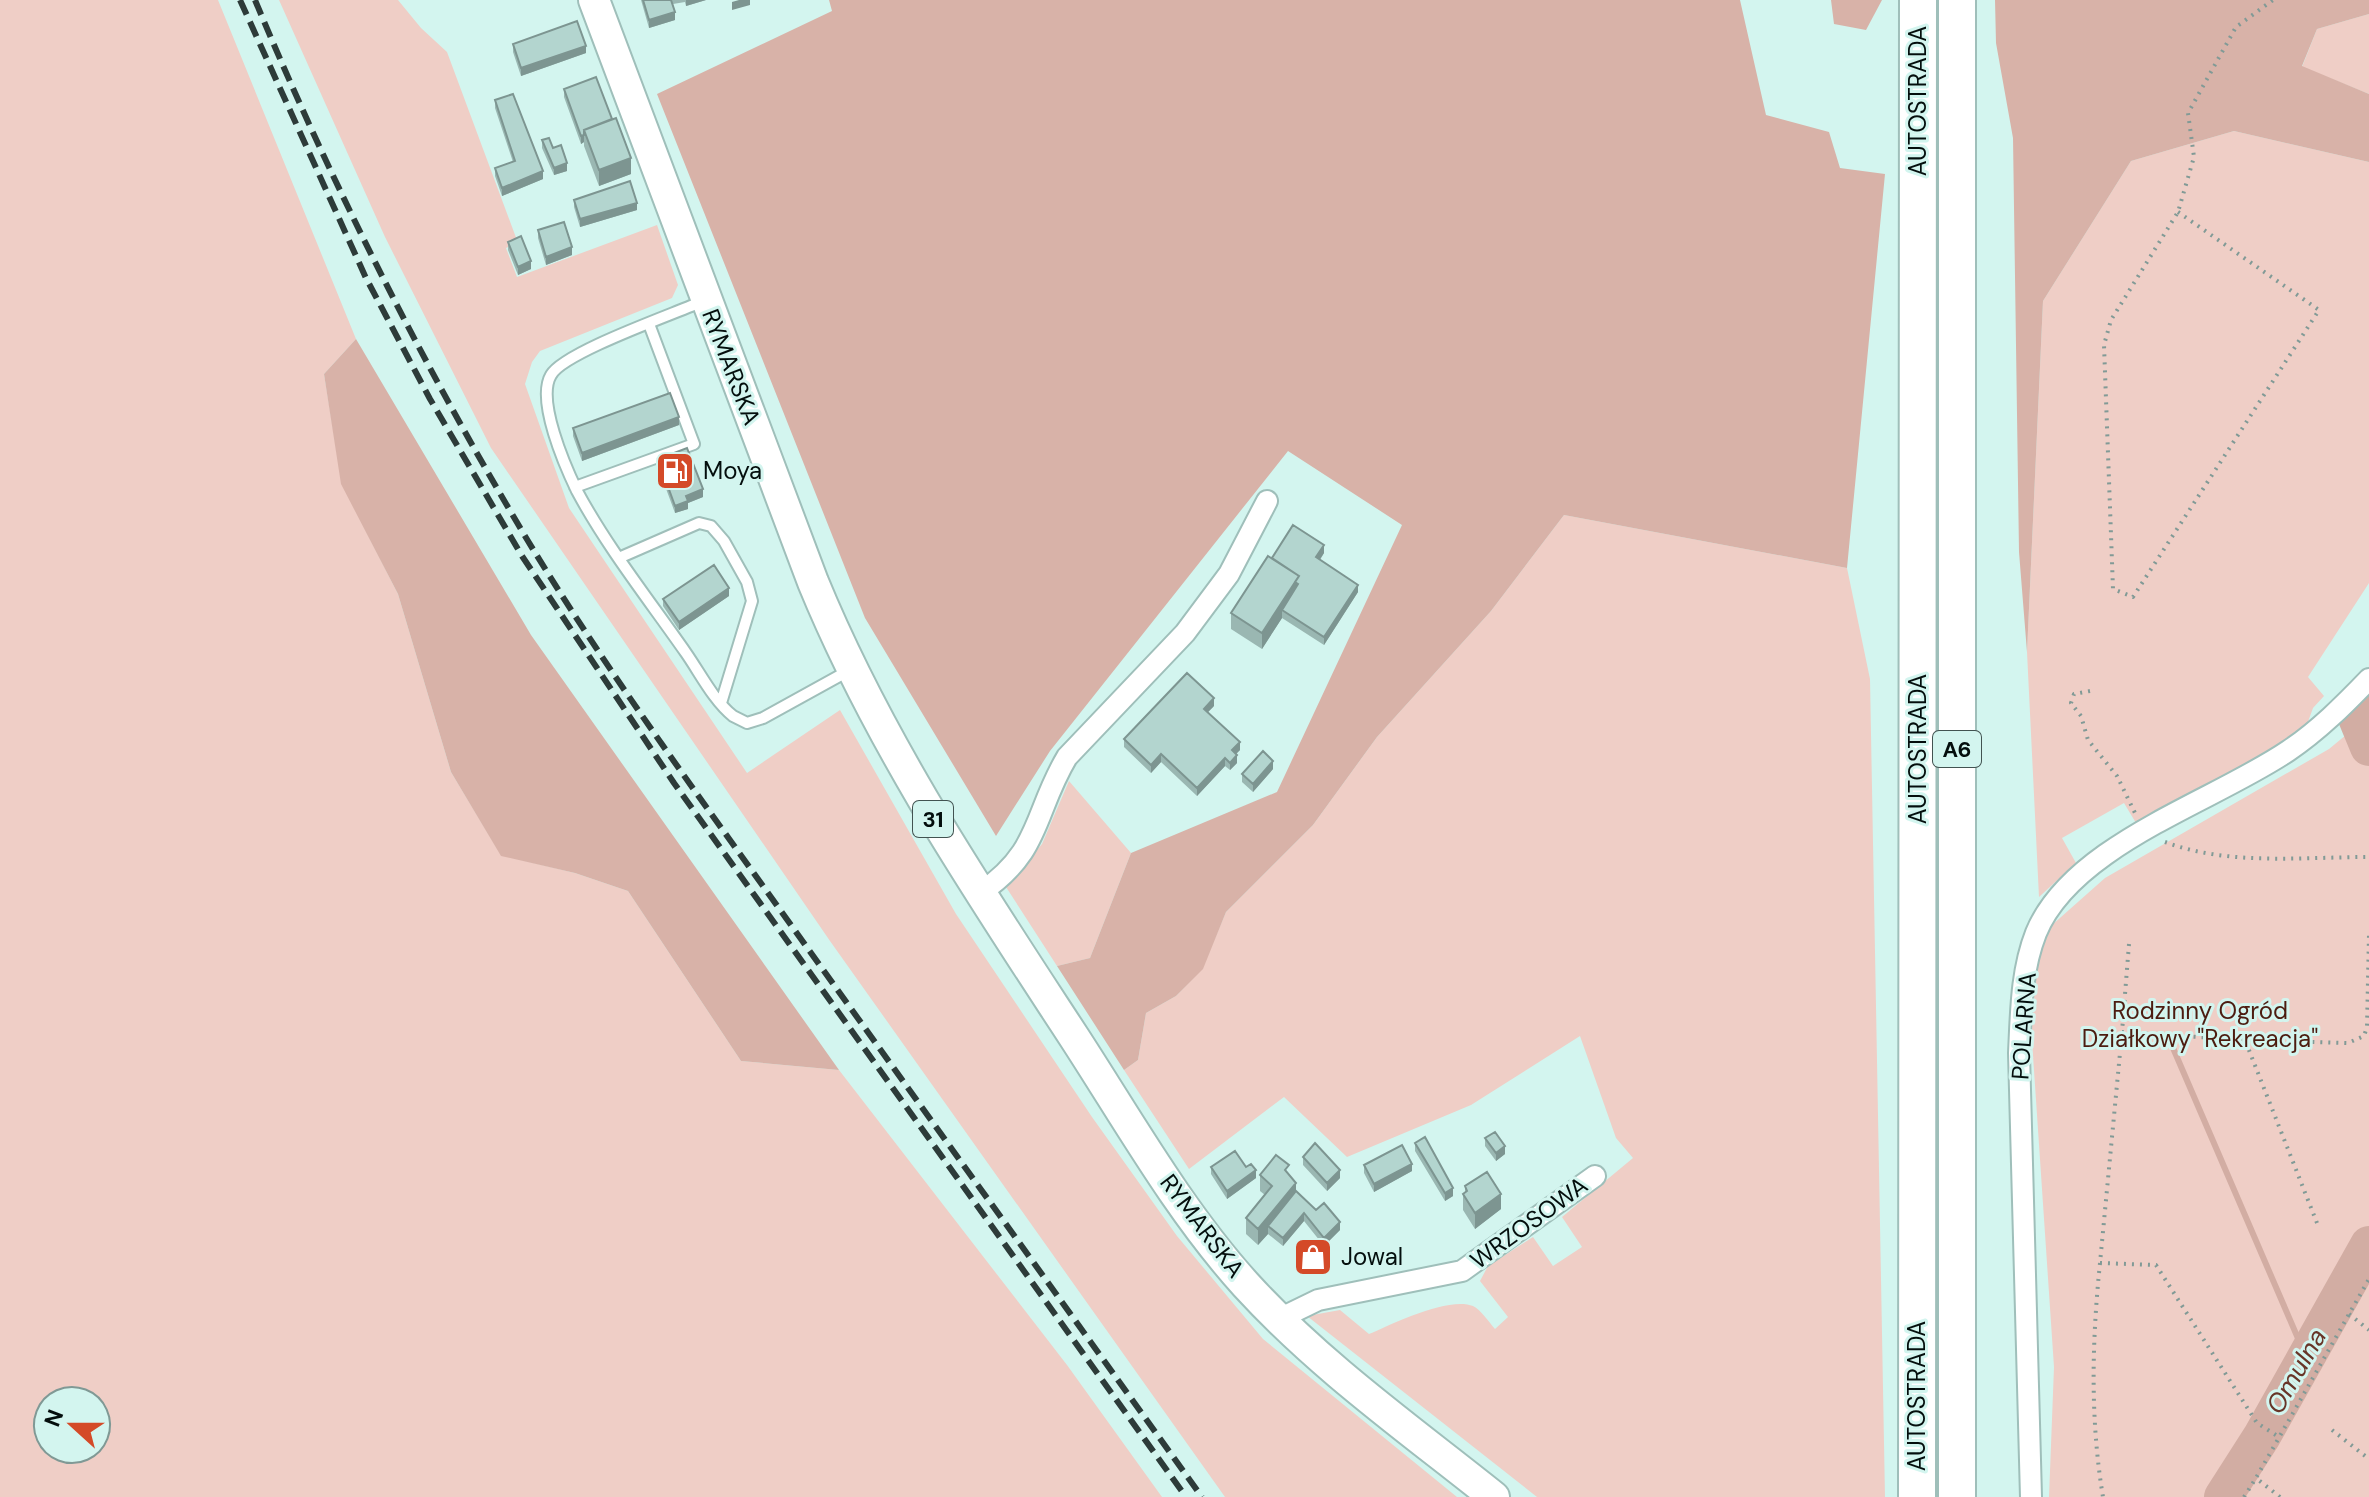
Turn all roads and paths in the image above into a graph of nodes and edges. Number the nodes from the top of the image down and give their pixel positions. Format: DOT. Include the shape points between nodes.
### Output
graph roads {
  1 [pos="594,0"];
  2 [pos="1918,0"];
  3 [pos="1957,0"];
  4 [pos="2273,0"];
  5 [pos="2178,212"];
  6 [pos="705,301"];
  7 [pos="649,324"];
  8 [pos="575,487"];
  9 [pos="1267,501"];
  10 [pos="621,557"];
  11 [pos="851,669"];
  12 [pos="2369,679"];
  13 [pos="2090,691"];
  14 [pos="721,703"];
  15 [pos="2142,834"];
  16 [pos="2369,857"];
  17 [pos="980,893"];
  18 [pos="2369,935"];
  19 [pos="2129,944"];
  20 [pos="2122,1032"];
  21 [pos="2245,1040"];
  22 [pos="1595,1176"];
  23 [pos="2317,1223"];
  24 [pos="2100,1263"];
  25 [pos="2369,1279"];
  26 [pos="2348,1314"];
  27 [pos="1279,1319"];
  28 [pos="2369,1330"];
  29 [pos="2332,1430"];
  30 [pos="2279,1437"];
  31 [pos="2369,1459"];
  32 [pos="2256,1478"];
  33 [pos="1494,1497"];
  34 [pos="1917,1497"];
  35 [pos="1957,1497"];
  36 [pos="2031,1497"];
  37 [pos="2103,1497"];
  38 [pos="2244,1497"];
  39 [pos="2280,1497"];
  1 -- 6 [label="main road, RYMARSKA / 31"];
  2 -- 34 [label="highway, AUTOSTRADA / A6"];
  3 -- 35 [label="highway, AUTOSTRADA / A6"];
  4 -- 5 [label="path" via="2236,27 2188,113 2194,157"];
  5 -- 5 [label="path" via="2111,320 2104,345 2113,589 2133,597 2319,310"];
  6 -- 7 [label="lane"];
  6 -- 11 [label="main road, RYMARSKA / 31"];
  7 -- 8 [label="lane" via="561,364 549,379 549,415"];
  7 -- 8 [label="lane" via="694,444"];
  8 -- 10 [label="lane"];
  9 -- 17 [label="street" via="1229,574 1185,633 1067,757 1029,846"];
  10 -- 14 [label="lane"];
  10 -- 14 [label="lane" via="699,523 711,526 724,541 752,601"];
  11 -- 14 [label="lane" via="755,722 740,721"];
  11 -- 17 [label="main road, RYMARSKA / 31" via="912,784"];
  12 -- 15 [label="street, POLARNA" via="2288,751"];
  13 -- 15 [label="path" via="2074,694 2071,703 2088,740 2130,800"];
  15 -- 16 [label="path" via="2192,852 2230,857"];
  15 -- 36 [label="street, POLARNA" via="2081,874 2050,909 2037,932 2023,982 2019,1067"];
  17 -- 27 [label="main road, RYMARSKA / 31" via="1162,1172 1216,1248"];
  18 -- 21 [label="path" via="2364,1036 2348,1043"];
  19 -- 20 [label="path"];
  20 -- 21 [label="path"];
  20 -- 24 [label="path"];
  21 -- 23 [label="path"];
  22 -- 27 [label="street, WRZOSOWA" via="1462,1271 1318,1300"];
  24 -- 30 [label="path" via="2156,1265 2258,1424"];
  24 -- 37 [label="path" via="2094,1327 2095,1450"];
  25 -- 26 [label="path"];
  26 -- 28 [label="path"];
  26 -- 30 [label="path"];
  27 -- 33 [label="main road, RYMARSKA / 31"];
  29 -- 31 [label="path"];
  30 -- 32 [label="path"];
  32 -- 38 [label="path"];
  32 -- 39 [label="path"];
}
